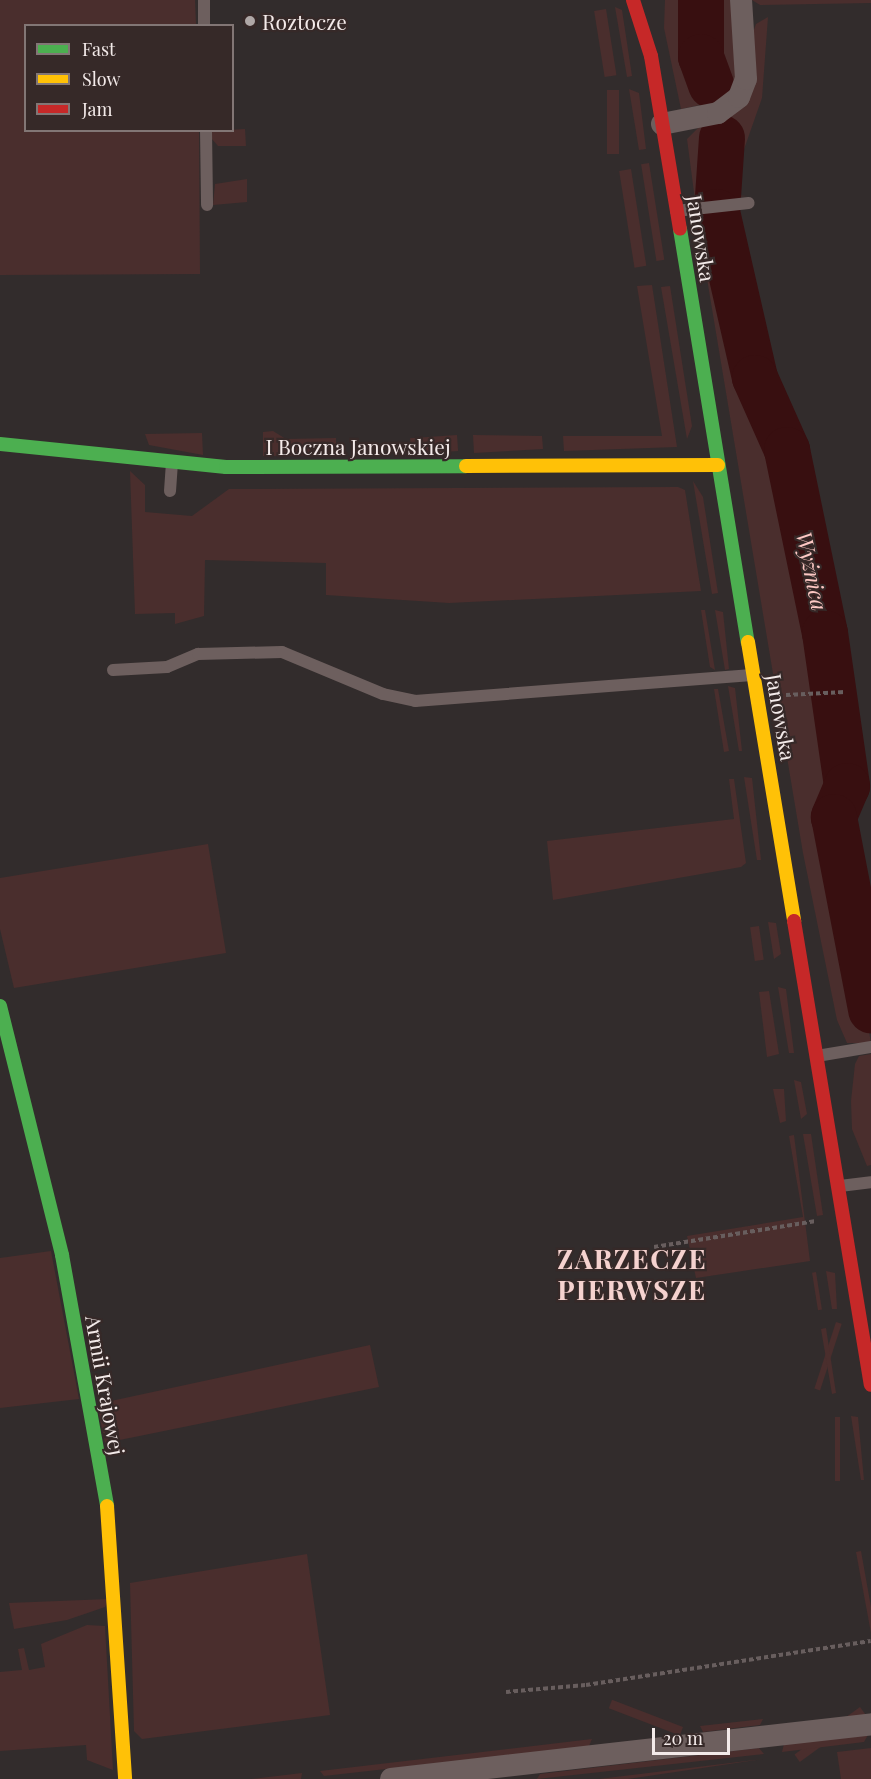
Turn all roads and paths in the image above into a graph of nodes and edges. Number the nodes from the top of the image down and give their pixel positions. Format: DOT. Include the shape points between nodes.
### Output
graph roads {
  1 [pos="204,0"];
  2 [pos="633,0"];
  3 [pos="741,0"];
  4 [pos="652,7"];
  5 [pos="204,24"];
  6 [pos="651,56"];
  7 [pos="662,124"];
  8 [pos="206,132"];
  9 [pos="749,203"];
  10 [pos="207,205"];
  11 [pos="676,211"];
  12 [pos="0,444"];
  13 [pos="172,462"];
  14 [pos="718,465"];
  15 [pos="170,491"];
  16 [pos="113,670"];
  17 [pos="753,675"];
  18 [pos="845,692"];
  19 [pos="757,697"];
  20 [pos="0,1006"];
  21 [pos="871,1047"];
  22 [pos="817,1056"];
  23 [pos="871,1182"];
  24 [pos="839,1186"];
  25 [pos="844,1216"];
  26 [pos="654,1247"];
  27 [pos="871,1293"];
  28 [pos="857,1295"];
  29 [pos="871,1385"];
  30 [pos="871,1641"];
  31 [pos="506,1692"];
  32 [pos="871,1724"];
  33 [pos="125,1779"];
  34 [pos="391,1779"];
  1 -- 5 [label="lane"];
  2 -- 6 [label="street, Janowska"];
  3 -- 7 [label="street" via="746,79 739,97 718,113"];
  4 -- 6 [label="street, Janowska"];
  6 -- 7 [label="street, Janowska"];
  7 -- 11 [label="street, Janowska"];
  8 -- 10 [label="lane"];
  9 -- 11 [label="lane"];
  11 -- 14 [label="street, Janowska"];
  12 -- 13 [label="street, I Boczna Janowskiej"];
  13 -- 14 [label="street, I Boczna Janowskiej" via="226,467"];
  13 -- 15 [label="lane"];
  14 -- 17 [label="street, Janowska"];
  16 -- 17 [label="lane" via="167,667 198,654 282,652 383,694 415,701"];
  17 -- 19 [label="street, Janowska"];
  18 -- 19 [label="path"];
  19 -- 22 [label="street, Janowska"];
  20 -- 33 [label="street, Armii Krajowej" via="62,1255 108,1514"];
  21 -- 22 [label="lane"];
  22 -- 24 [label="street, Janowska"];
  23 -- 24 [label="lane"];
  24 -- 25 [label="street, Janowska"];
  25 -- 26 [label="path"];
  25 -- 28 [label="street, Janowska"];
  27 -- 28 [label="lane"];
  28 -- 29 [label="street, Janowska"];
  30 -- 31 [label="path" via="586,1685"];
  32 -- 34 [label="street"];
}
